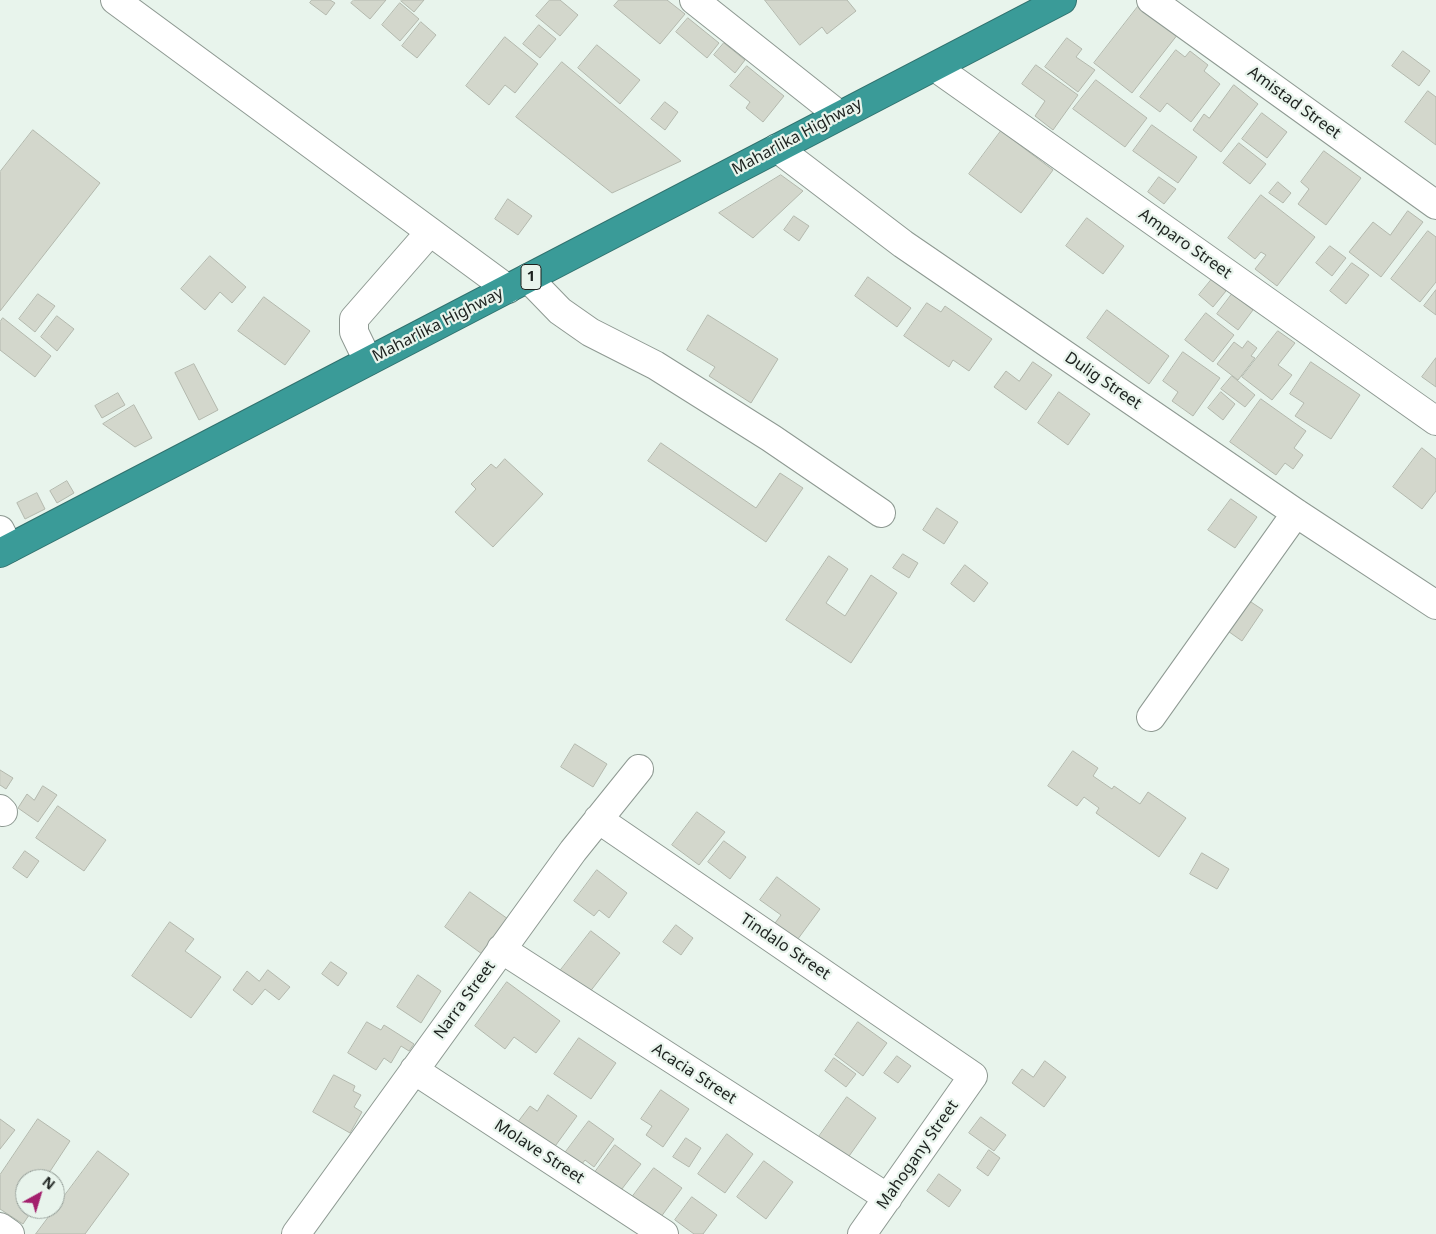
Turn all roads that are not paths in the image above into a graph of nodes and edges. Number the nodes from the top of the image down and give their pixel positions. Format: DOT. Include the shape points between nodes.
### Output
graph roads {
  1 [pos="115,0"];
  2 [pos="694,0"];
  3 [pos="1062,0"];
  4 [pos="1151,0"];
  5 [pos="935,67"];
  6 [pos="840,115"];
  7 [pos="777,148"];
  8 [pos="1436,205"];
  9 [pos="430,232"];
  10 [pos="518,284"];
  11 [pos="368,361"];
  12 [pos="1436,421"];
  13 [pos="881,513"];
  14 [pos="1296,513"];
  15 [pos="3,544"];
  16 [pos="1436,606"];
  17 [pos="1151,717"];
  18 [pos="639,769"];
  19 [pos="598,820"];
  20 [pos="501,949"];
  21 [pos="414,1070"];
  22 [pos="973,1076"];
  23 [pos="888,1198"];
  24 [pos="0,1227"];
  25 [pos="10,1234"];
  26 [pos="296,1234"];
  27 [pos="664,1234"];
  28 [pos="862,1234"];
  1 -- 9 [label="street"];
  2 -- 6 [label="street"];
  3 -- 5 [label="highway, Maharlika Highway / 1"];
  4 -- 8 [label="street, Amistad Street"];
  5 -- 6 [label="highway, Maharlika Highway / 1"];
  5 -- 12 [label="street, Amparo Street"];
  6 -- 7 [label="highway, Maharlika Highway / 1"];
  7 -- 10 [label="highway, Maharlika Highway / 1"];
  7 -- 14 [label="street, Dulig Street" via="903,244"];
  9 -- 10 [label="street"];
  9 -- 11 [label="street" via="354,320 354,332"];
  10 -- 11 [label="highway, Maharlika Highway / 1"];
  10 -- 13 [label="street" via="590,332 656,365"];
  11 -- 15 [label="highway, Maharlika Highway / 1"];
  14 -- 16 [label="street, Dulig Street"];
  14 -- 17 [label="street"];
  18 -- 19 [label="street, Narra Street"];
  19 -- 20 [label="street, Narra Street"];
  19 -- 22 [label="street, Tindalo Street"];
  20 -- 21 [label="street, Narra Street"];
  20 -- 23 [label="street, Acacia Street"];
  21 -- 26 [label="street, Narra Street"];
  21 -- 27 [label="street, Molave Street"];
  22 -- 23 [label="street, Mahogany Street"];
  23 -- 28 [label="street, Mahogany Street"];
  24 -- 25 [label="street"];
}
